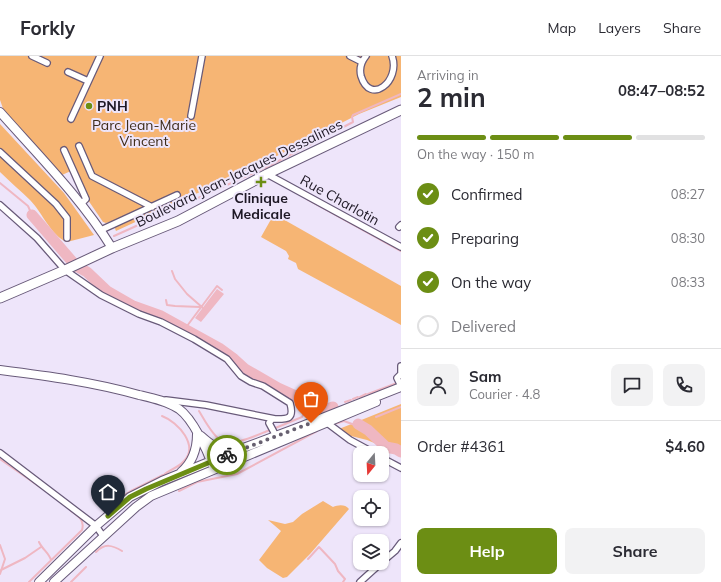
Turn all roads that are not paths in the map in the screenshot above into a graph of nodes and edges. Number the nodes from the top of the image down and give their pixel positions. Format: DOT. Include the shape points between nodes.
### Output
graph roads {
  1 [pos="32,56"];
  2 [pos="100,56"];
  3 [pos="202,56"];
  4 [pos="350,56"];
  5 [pos="366,56"];
  6 [pos="392,56"];
  7 [pos="362,62"];
  8 [pos="47,63"];
  9 [pos="68,72"];
  10 [pos="88,81"];
  11 [pos="401,110"];
  12 [pos="0,112"];
  13 [pos="191,116"];
  14 [pos="71,119"];
  15 [pos="79,146"];
  16 [pos="64,150"];
  17 [pos="0,152"];
  18 [pos="267,174"];
  19 [pos="177,195"];
  20 [pos="81,204"];
  21 [pos="0,205"];
  22 [pos="152,207"];
  23 [pos="101,230"];
  24 [pos="67,238"];
  25 [pos="112,248"];
  26 [pos="401,248"];
  27 [pos="73,266"];
  28 [pos="0,298"];
  29 [pos="401,366"];
  30 [pos="0,370"];
  31 [pos="401,386"];
  32 [pos="401,391"];
  33 [pos="156,399"];
  34 [pos="352,409"];
  35 [pos="278,419"];
  36 [pos="326,421"];
  37 [pos="197,433"];
  38 [pos="276,436"];
  39 [pos="361,446"];
  40 [pos="246,447"];
  41 [pos="0,453"];
  42 [pos="389,462"];
  43 [pos="213,465"];
  44 [pos="401,468"];
  45 [pos="176,476"];
  46 [pos="96,526"];
  47 [pos="103,536"];
  48 [pos="401,543"];
  49 [pos="389,556"];
  50 [pos="373,570"];
  51 [pos="39,582"];
  52 [pos="54,582"];
  53 [pos="360,582"];
  1 -- 8 [label="street"];
  2 -- 10 [label="street"];
  3 -- 13 [label="street"];
  4 -- 7 [label="street"];
  5 -- 7 [label="street"];
  6 -- 7 [label="street" via="399,71 395,82 386,89 374,89 365,83 360,73"];
  9 -- 10 [label="street"];
  10 -- 14 [label="street"];
  11 -- 18 [label="main road, Boulevard Jean-Jacques Dessalines"];
  12 -- 20 [label="main road"];
  15 -- 22 [label="street" via="92,176"];
  16 -- 20 [label="street" via="86,199"];
  17 -- 24 [label="street" via="56,204 67,218"];
  18 -- 25 [label="main road, Boulevard Jean-Jacques Dessalines" via="178,221"];
  18 -- 26 [label="street, Rue Charlotin"];
  19 -- 22 [label="street"];
  20 -- 23 [label="main road"];
  21 -- 27 [label="street"];
  22 -- 23 [label="street"];
  23 -- 25 [label="main road"];
  25 -- 27 [label="main road, Boulevard Jean-Jacques Dessalines"];
  27 -- 28 [label="main road, Boulevard Jean-Jacques Dessalines"];
  27 -- 35 [label="street" via="101,295 215,351 242,376 290,403 293,412 288,418"];
  29 -- 31 [label="street" via="401,374 397,378"];
  30 -- 33 [label="main road" via="56,377"];
  31 -- 34 [label="main road"];
  32 -- 34 [label="main road"];
  33 -- 35 [label="street" via="206,405"];
  33 -- 37 [label="main road" via="180,410 192,422"];
  34 -- 36 [label="main road"];
  35 -- 38 [label="street" via="272,419 269,423"];
  36 -- 38 [label="main road"];
  36 -- 39 [label="street"];
  36 -- 43 [label="main road"];
  37 -- 40 [label="main road" via="218,449 226,451"];
  37 -- 43 [label="main road"];
  37 -- 45 [label="main road" via="196,450 192,460"];
  38 -- 40 [label="main road"];
  40 -- 43 [label="main road"];
  41 -- 46 [label="street"];
  42 -- 44 [label="street"];
  43 -- 45 [label="main road"];
  43 -- 47 [label="main road" via="151,496"];
  45 -- 46 [label="main road" via="130,497"];
  46 -- 47 [label="street"];
  46 -- 51 [label="main road"];
  47 -- 52 [label="main road"];
  48 -- 49 [label="street"];
  50 -- 53 [label="street"];
}
